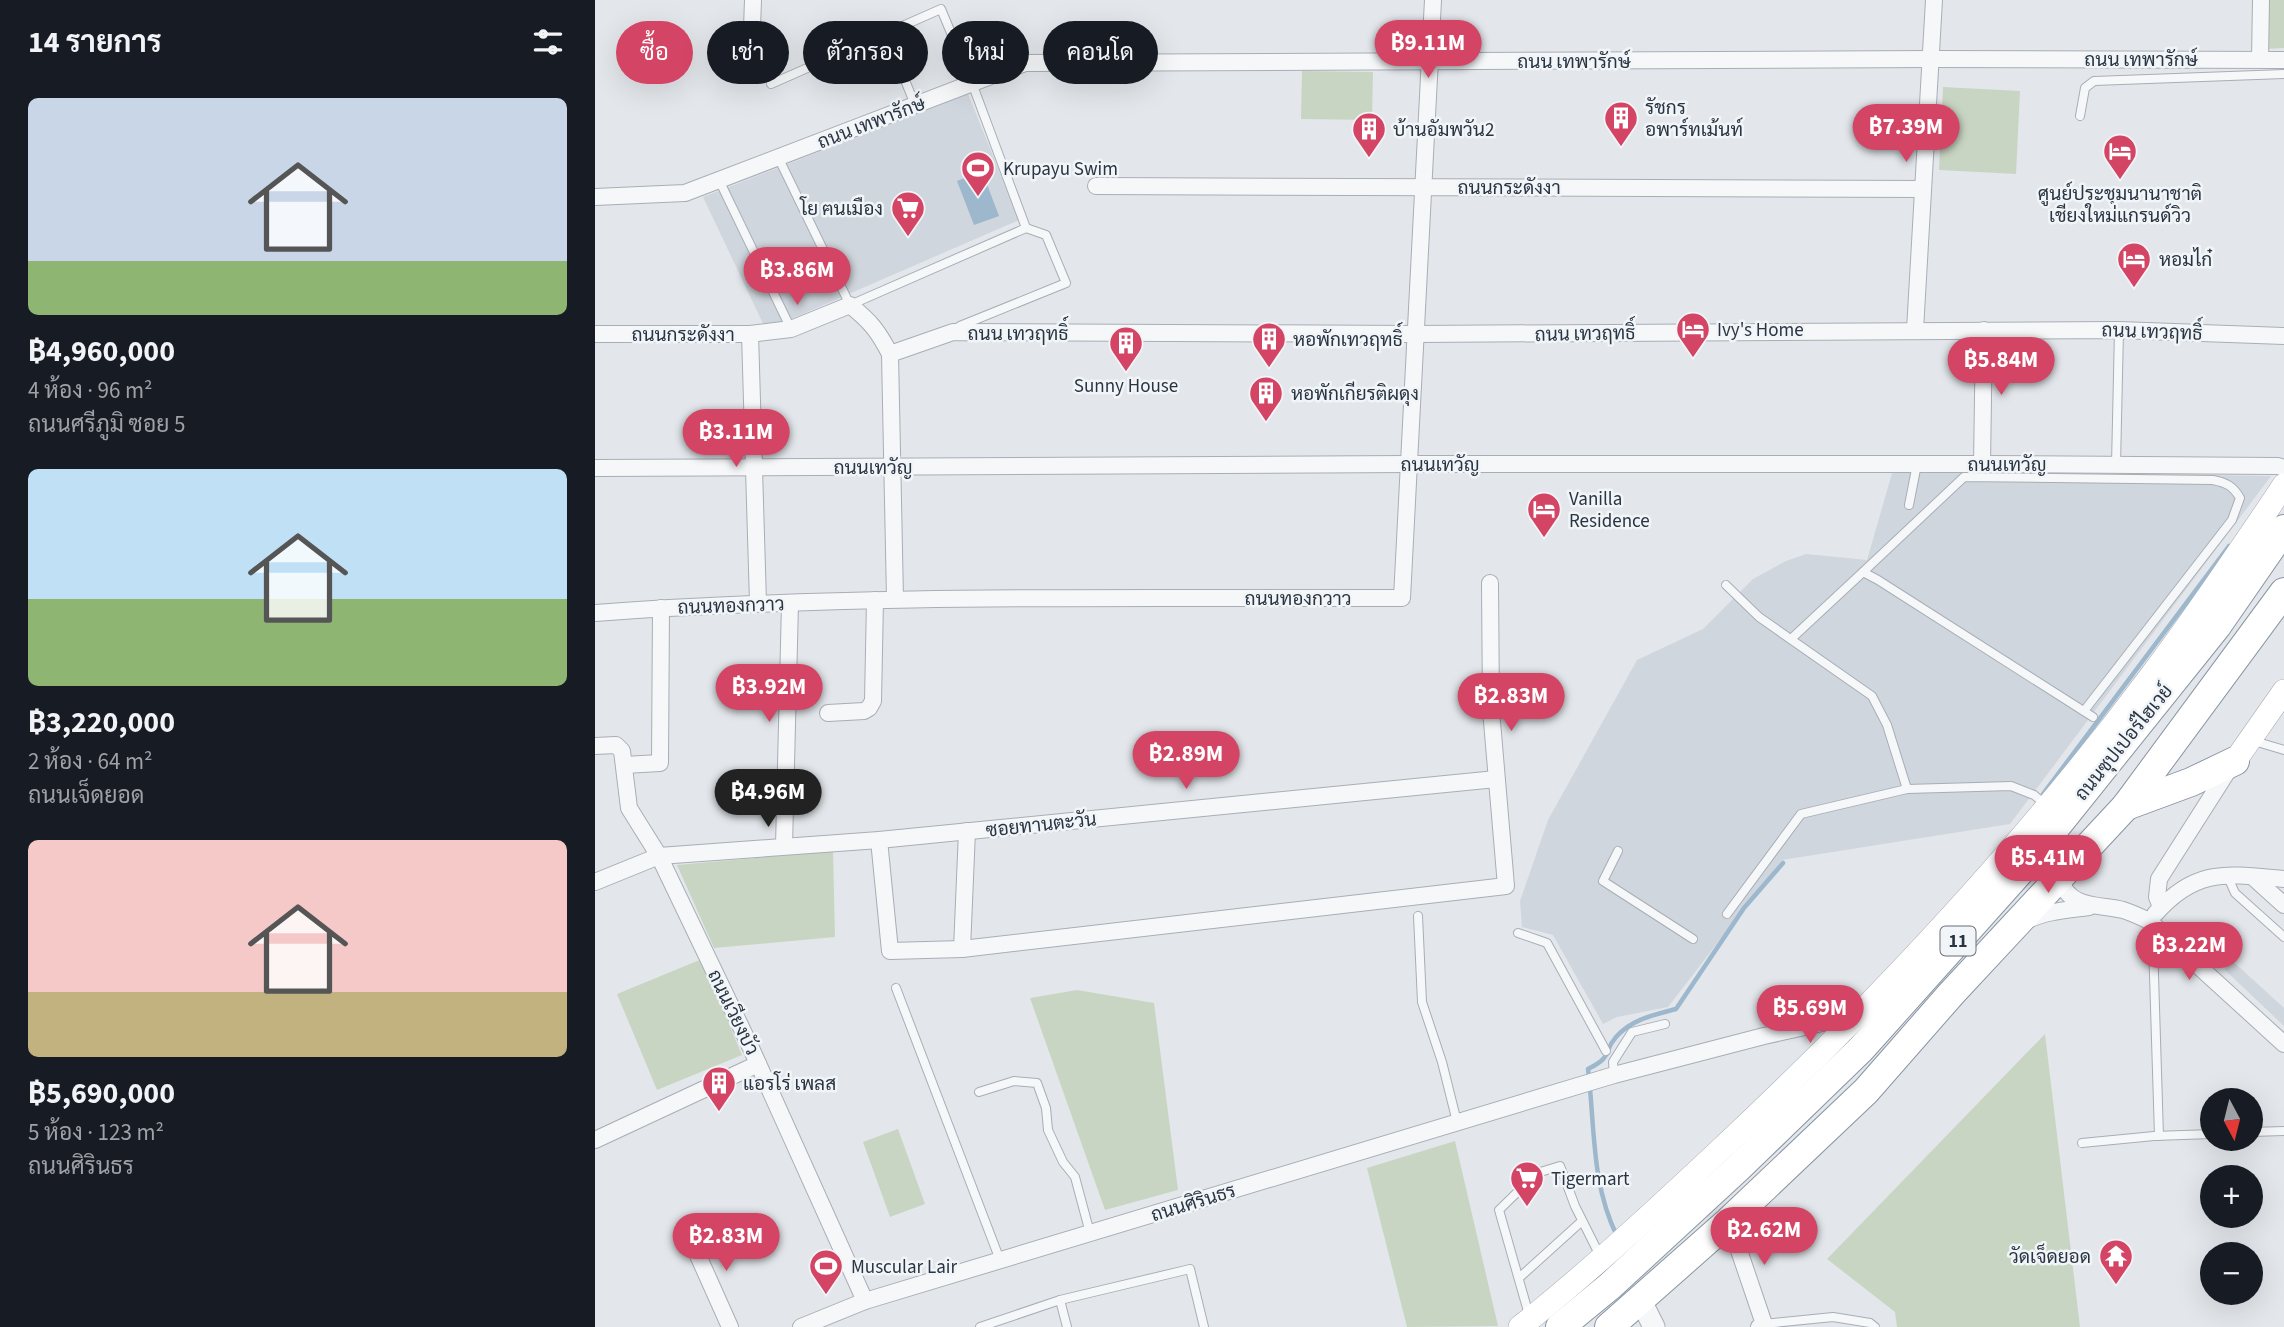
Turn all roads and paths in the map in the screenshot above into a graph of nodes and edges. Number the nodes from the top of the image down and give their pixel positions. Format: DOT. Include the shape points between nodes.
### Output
graph roads {
  1 [pos="753,0"];
  2 [pos="1433,0"];
  3 [pos="1934,0"];
  4 [pos="2261,0"];
  5 [pos="753,21"];
  6 [pos="914,21"];
  7 [pos="946,21"];
  8 [pos="1930,59"];
  9 [pos="2260,59"];
  10 [pos="2284,60"];
  11 [pos="1429,61"];
  12 [pos="1029,63"];
  13 [pos="2284,74"];
  14 [pos="907,84"];
  15 [pos="969,84"];
  16 [pos="972,84"];
  17 [pos="915,105"];
  18 [pos="2080,116"];
  19 [pos="779,159"];
  20 [pos="719,180"];
  21 [pos="1096,186"];
  22 [pos="1423,187"];
  23 [pos="1923,189"];
  24 [pos="595,197"];
  25 [pos="1026,228"];
  26 [pos="850,305"];
  27 [pos="960,326"];
  28 [pos="791,329"];
  29 [pos="1915,330"];
  30 [pos="1983,330"];
  31 [pos="2119,330"];
  32 [pos="595,334"];
  33 [pos="750,334"];
  34 [pos="1415,334"];
  35 [pos="2284,336"];
  36 [pos="890,354"];
  37 [pos="1408,464"];
  38 [pos="1917,464"];
  39 [pos="1982,464"];
  40 [pos="2116,465"];
  41 [pos="754,467"];
  42 [pos="893,467"];
  43 [pos="595,468"];
  44 [pos="2284,468"];
  45 [pos="2284,485"];
  46 [pos="1909,505"];
  47 [pos="2284,529"];
  48 [pos="1863,572"];
  49 [pos="1490,583"];
  50 [pos="1725,585"];
  51 [pos="2284,592"];
  52 [pos="895,599"];
  53 [pos="875,600"];
  54 [pos="758,603"];
  55 [pos="790,603"];
  56 [pos="660,608"];
  57 [pos="595,613"];
  58 [pos="1791,639"];
  59 [pos="2284,691"];
  60 [pos="2084,711"];
  61 [pos="828,713"];
  62 [pos="2093,717"];
  63 [pos="595,746"];
  64 [pos="2242,750"];
  65 [pos="2284,751"];
  66 [pos="624,765"];
  67 [pos="1496,779"];
  68 [pos="1907,789"];
  69 [pos="2042,801"];
  70 [pos="2126,806"];
  71 [pos="967,831"];
  72 [pos="879,840"];
  73 [pos="784,846"];
  74 [pos="1618,851"];
  75 [pos="659,856"];
  76 [pos="2227,875"];
  77 [pos="2060,877"];
  78 [pos="2253,877"];
  79 [pos="2284,879"];
  80 [pos="595,882"];
  81 [pos="2284,905"];
  82 [pos="2098,906"];
  83 [pos="2161,907"];
  84 [pos="1727,914"];
  85 [pos="1418,916"];
  86 [pos="2149,921"];
  87 [pos="2012,929"];
  88 [pos="1518,933"];
  89 [pos="2284,937"];
  90 [pos="1693,939"];
  91 [pos="962,949"];
  92 [pos="896,988"];
  93 [pos="1853,1022"];
  94 [pos="1665,1024"];
  95 [pos="2284,1044"];
  96 [pos="1606,1051"];
  97 [pos="758,1064"];
  98 [pos="1609,1077"];
  99 [pos="979,1091"];
  100 [pos="1457,1122"];
  101 [pos="2284,1131"];
  102 [pos="2263,1132"];
  103 [pos="2200,1134"];
  104 [pos="2159,1136"];
  105 [pos="595,1140"];
  106 [pos="2082,1143"];
  107 [pos="1582,1221"];
  108 [pos="1729,1222"];
  109 [pos="688,1233"];
  110 [pos="1090,1233"];
  111 [pos="1600,1256"];
  112 [pos="1000,1260"];
  113 [pos="1519,1278"];
  114 [pos="1060,1300"];
  115 [pos="865,1301"];
  116 [pos="1641,1301"];
  117 [pos="828,1322"];
  118 [pos="1525,1323"];
  119 [pos="1761,1325"];
  120 [pos="730,1327"];
  121 [pos="801,1327"];
  122 [pos="980,1327"];
  123 [pos="1067,1327"];
  124 [pos="1203,1327"];
  125 [pos="1560,1327"];
  126 [pos="1609,1327"];
  127 [pos="1654,1327"];
  128 [pos="1875,1327"];
  1 -- 5 [label="street"];
  2 -- 11 [label="street, ถนนทองกวาว"];
  3 -- 8 [label="street"];
  4 -- 9 [label="street"];
  6 -- 7 [label="lane" via="941,9"];
  8 -- 9 [label="street, ถนน เทพารักษ์"];
  8 -- 11 [label="street, ถนน เทพารักษ์"];
  8 -- 23 [label="street"];
  9 -- 10 [label="street, ถนน เทพารักษ์"];
  11 -- 12 [label="street, ถนน เทพารักษ์"];
  11 -- 22 [label="street, ถนนทองกวาว"];
  13 -- 18 [label="lane" via="2094,81 2085,88"];
  14 -- 17 [label="lane"];
  15 -- 17 [label="street, ถนน เทพารักษ์"];
  16 -- 25 [label="lane"];
  17 -- 19 [label="street, ถนน เทพารักษ์"];
  19 -- 20 [label="street, ถนน เทพารักษ์"];
  19 -- 26 [label="lane"];
  20 -- 24 [label="street, ถนน เทพารักษ์" via="685,193"];
  20 -- 28 [label="lane"];
  21 -- 22 [label="street, ถนนกระดังงา"];
  22 -- 23 [label="street, ถนนกระดังงา"];
  22 -- 34 [label="street, ถนนทองกวาว"];
  23 -- 29 [label="street"];
  25 -- 26 [label="lane"];
  25 -- 27 [label="lane" via="1047,235 1066,283"];
  26 -- 28 [label="street, ถนนกระดังงา"];
  26 -- 36 [label="street" via="877,329"];
  28 -- 33 [label="street, ถนนกระดังงา"];
  29 -- 30 [label="street, ถนน เทวฤทธิ์"];
  29 -- 34 [label="street, ถนน เทวฤทธิ์"];
  30 -- 31 [label="street, ถนน เทวฤทธิ์"];
  30 -- 39 [label="street"];
  31 -- 35 [label="street, ถนน เทวฤทธิ์"];
  31 -- 40 [label="lane"];
  32 -- 33 [label="street, ถนนกระดังงา"];
  33 -- 41 [label="street"];
  34 -- 36 [label="street, ถนน เทวฤทธิ์" via="953,332"];
  34 -- 37 [label="street, ถนนทองกวาว"];
  36 -- 42 [label="street"];
  37 -- 38 [label="street, ถนนเทวัญ"];
  37 -- 42 [label="street, ถนนเทวัญ"];
  37 -- 52 [label="street, ถนนทองกวาว" via="1402,598"];
  38 -- 39 [label="street, ถนนเทวัญ"];
  38 -- 46 [label="lane"];
  39 -- 40 [label="street, ถนนเทวัญ"];
  40 -- 44 [label="street, ถนนเทวัญ"];
  41 -- 42 [label="street, ถนนเทวัญ"];
  41 -- 43 [label="street, ถนนเทวัญ"];
  41 -- 54 [label="street"];
  42 -- 52 [label="street"];
  45 -- 69 [label="main road" via="2152,675"];
  47 -- 125 [label="highway, ถนนซุปเปอร์ไฮเวย์ / 11" via="2217,626 2031,858 1861,1049 1659,1241"];
  48 -- 58 [label="lane"];
  48 -- 60 [label="lane"];
  48 -- 60 [label="lane" via="1964,477 2227,483 2239,498 2232,520"];
  49 -- 67 [label="street"];
  50 -- 58 [label="lane"];
  51 -- 70 [label="highway, ถนนซุปเปอร์ไฮเวย์ / 11"];
  52 -- 53 [label="street, ถนนทองกวาว"];
  53 -- 55 [label="street, ถนนทองกวาว"];
  53 -- 61 [label="street" via="873,701 864,711"];
  54 -- 55 [label="street, ถนนทองกวาว"];
  54 -- 56 [label="street, ถนนทองกวาว"];
  55 -- 73 [label="street"];
  56 -- 57 [label="street, ถนนทองกวาว"];
  56 -- 66 [label="street" via="660,763"];
  58 -- 68 [label="lane" via="1872,696 1887,725"];
  59 -- 64 [label="main road"];
  60 -- 62 [label="lane"];
  63 -- 66 [label="street" via="616,745"];
  64 -- 65 [label="lane"];
  64 -- 70 [label="highway" via="2191,782"];
  64 -- 83 [label="street" via="2159,879"];
  66 -- 75 [label="street, ถนนเวียงบัว" via="629,808"];
  67 -- 71 [label="street, ซอยทานตะวัน"];
  67 -- 91 [label="street" via="1506,886"];
  68 -- 69 [label="lane" via="2011,786"];
  68 -- 84 [label="lane" via="1801,814"];
  69 -- 93 [label="main road" via="1978,886"];
  70 -- 77 [label="highway, ถนนซุปเปอร์ไฮเวย์ / 11"];
  71 -- 72 [label="street, ซอยทานตะวัน"];
  71 -- 91 [label="street"];
  72 -- 73 [label="street, ซอยทานตะวัน"];
  72 -- 91 [label="street" via="890,951"];
  73 -- 75 [label="street, ซอยทานตะวัน"];
  74 -- 90 [label="lane" via="1603,881"];
  75 -- 80 [label="street, ซอยทานตะวัน"];
  75 -- 97 [label="street, ถนนเวียงบัว"];
  76 -- 78 [label="street"];
  76 -- 83 [label="street" via="2188,885"];
  76 -- 89 [label="lane" via="2235,893"];
  77 -- 82 [label="street" via="2069,895"];
  77 -- 87 [label="highway, ถนนซุปเปอร์ไฮเวย์ / 11"];
  78 -- 79 [label="street"];
  78 -- 81 [label="street"];
  82 -- 86 [label="street"];
  82 -- 87 [label="street" via="2033,917"];
  83 -- 86 [label="street"];
  85 -- 100 [label="lane" via="1422,1002"];
  86 -- 95 [label="street"];
  86 -- 104 [label="lane"];
  87 -- 108 [label="highway, ถนนซุปเปอร์ไฮเวย์ / 11" via="1866,1091"];
  88 -- 96 [label="lane" via="1547,943"];
  92 -- 112 [label="lane"];
  93 -- 98 [label="street" via="1776,1033"];
  93 -- 111 [label="main road"];
  94 -- 98 [label="lane" via="1632,1032"];
  97 -- 105 [label="street"];
  97 -- 115 [label="street, ถนนเวียงบัว"];
  98 -- 100 [label="street, ถนนศิรินธร"];
  99 -- 110 [label="lane" via="1014,1081 1037,1083 1048,1130 1075,1177"];
  100 -- 110 [label="street, ถนนศิรินธร"];
  101 -- 102 [label="lane"];
  103 -- 104 [label="lane"];
  104 -- 106 [label="lane"];
  107 -- 111 [label="lane"];
  107 -- 113 [label="lane"];
  107 -- 113 [label="lane" via="1560,1166 1537,1173 1499,1210"];
  108 -- 116 [label="highway, ถนนซุปเปอร์ไฮเวย์ / 11"];
  108 -- 119 [label="street"];
  109 -- 120 [label="street"];
  110 -- 112 [label="street, ถนนศิรินธร"];
  111 -- 118 [label="main road"];
  112 -- 115 [label="street, ถนนศิรินธร"];
  113 -- 118 [label="lane"];
  114 -- 122 [label="lane"];
  114 -- 123 [label="lane"];
  114 -- 124 [label="lane" via="1190,1269"];
  115 -- 117 [label="street, ถนนศิรินธร"];
  116 -- 126 [label="highway, ถนนซุปเปอร์ไฮเวย์ / 11"];
  116 -- 127 [label="street"];
  117 -- 121 [label="street, ถนนศิรินธร"];
  119 -- 128 [label="lane" via="1833,1317"];
}
